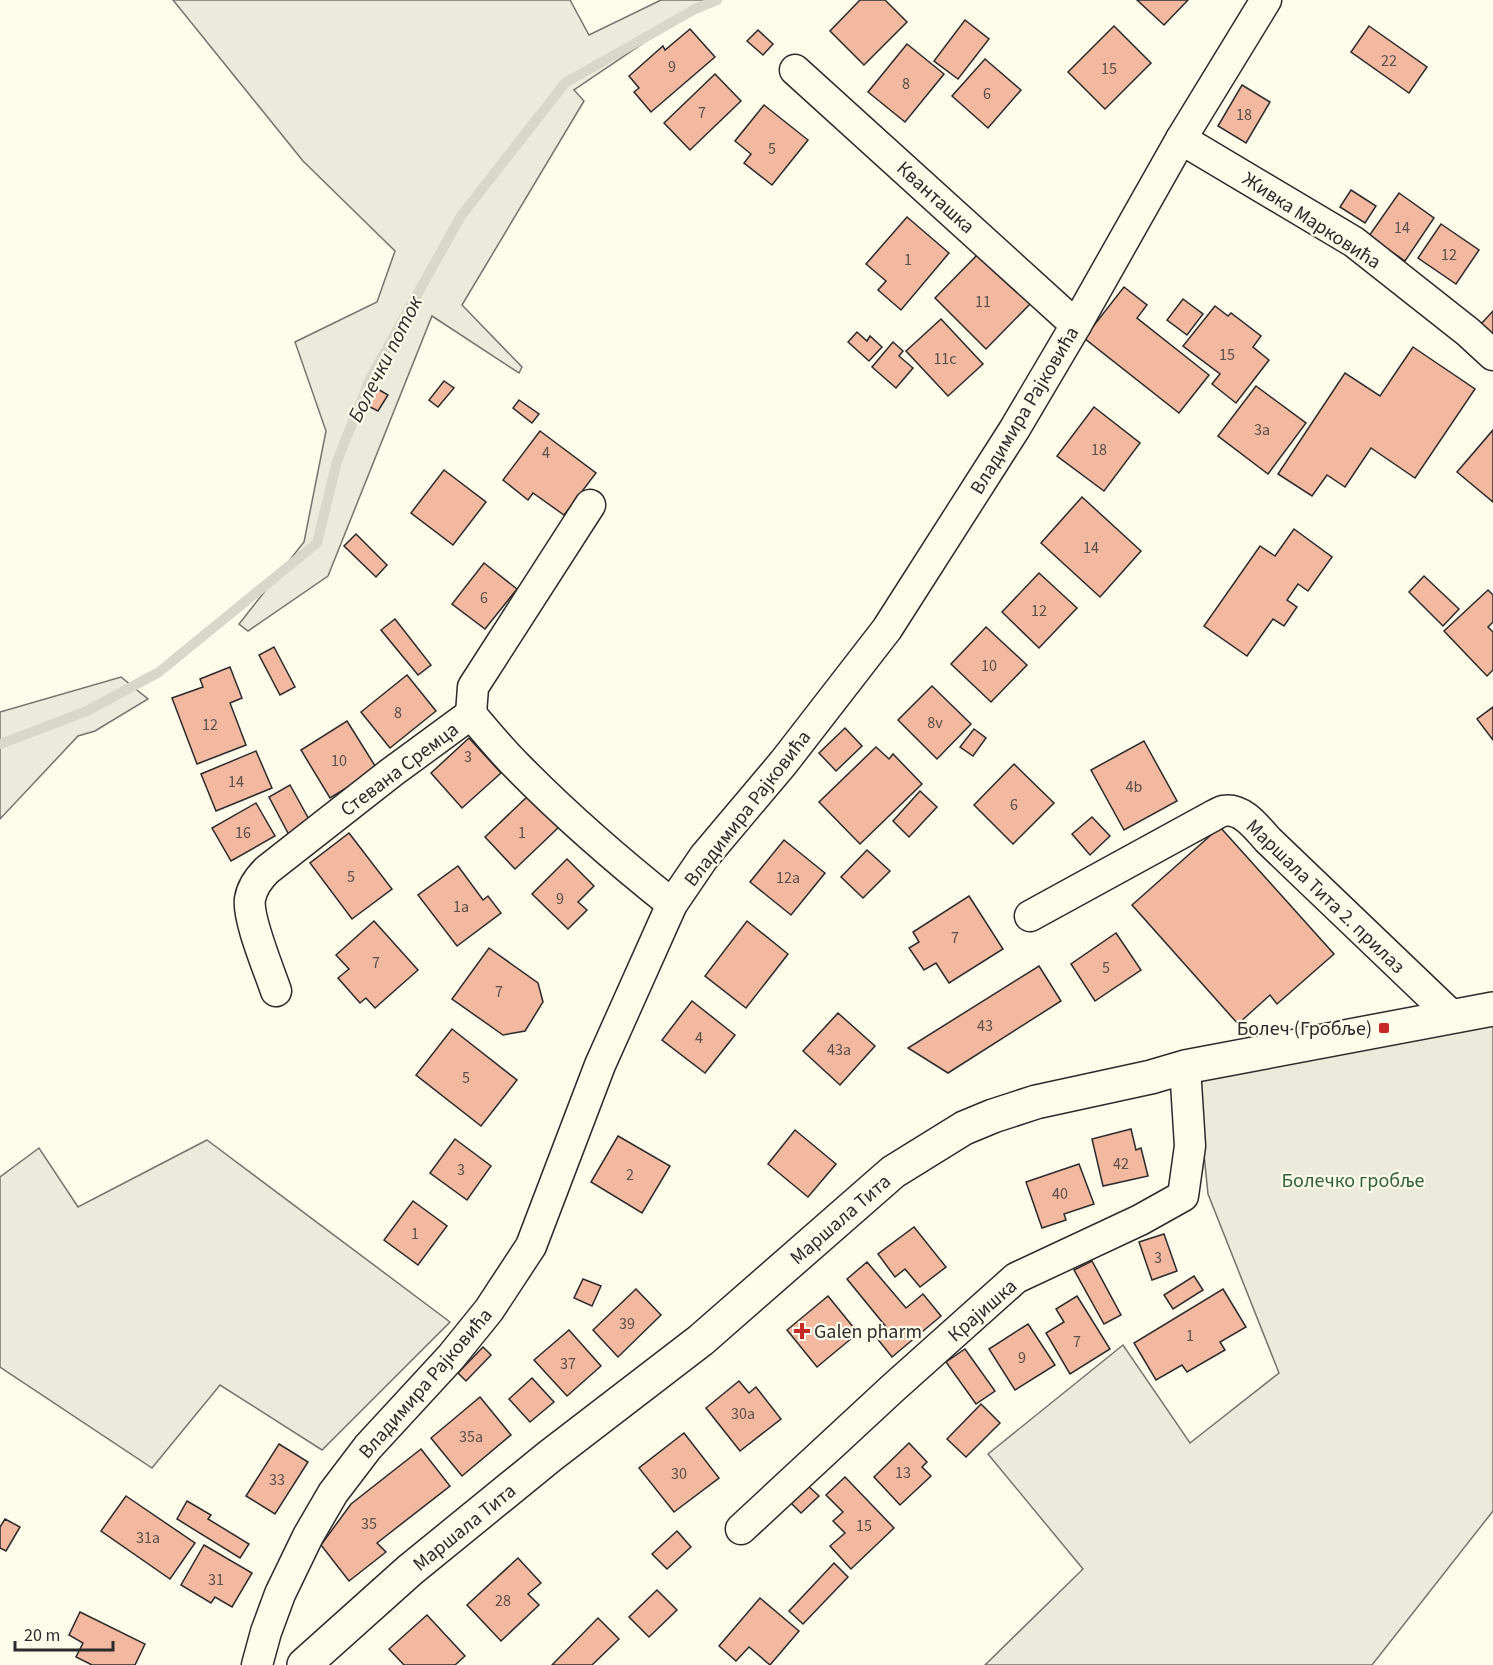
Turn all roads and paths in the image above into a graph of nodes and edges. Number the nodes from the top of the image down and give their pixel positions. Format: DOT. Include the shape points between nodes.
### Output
graph roads {
  1 [pos="1266,0"];
  2 [pos="795,70"];
  3 [pos="1180,139"];
  4 [pos="1076,325"];
  5 [pos="1493,355"];
  6 [pos="590,505"];
  7 [pos="471,714"];
  8 [pos="672,904"];
  9 [pos="1030,916"];
  10 [pos="276,991"];
  11 [pos="1493,1010"];
  12 [pos="1453,1017"];
  13 [pos="1185,1067"];
  14 [pos="741,1529"];
  15 [pos="257,1665"];
  16 [pos="304,1665"];
  1 -- 3 [label="street, Владимира Рајковића"];
  2 -- 4 [label="street, Кванташка"];
  3 -- 4 [label="street, Владимира Рајковића"];
  3 -- 5 [label="street, Живка Марковића" via="1354,242"];
  4 -- 8 [label="street, Владимира Рајковића" via="887,629 784,762 704,856"];
  6 -- 7 [label="street" via="473,687"];
  7 -- 8 [label="street, Стевана Сремца" via="515,765 564,812"];
  7 -- 10 [label="street, Стевана Сремца" via="259,879 250,900 250,914"];
  8 -- 15 [label="street, Владимира Рајковића" via="600,1065 531,1246 452,1357 368,1447 333,1493 280,1594"];
  9 -- 12 [label="street, Маршала Тита 2. прилаз" via="1209,818 1223,811 1233,812 1248,819"];
  11 -- 12 [label="street, Маршала Тита"];
  12 -- 13 [label="street, Маршала Тита"];
  13 -- 14 [label="street, Крајишка" via="1190,1146 1183,1196 1016,1278"];
  13 -- 16 [label="street, Маршала Тита" via="993,1116 964,1128 893,1172 701,1340 410,1570"];
}
